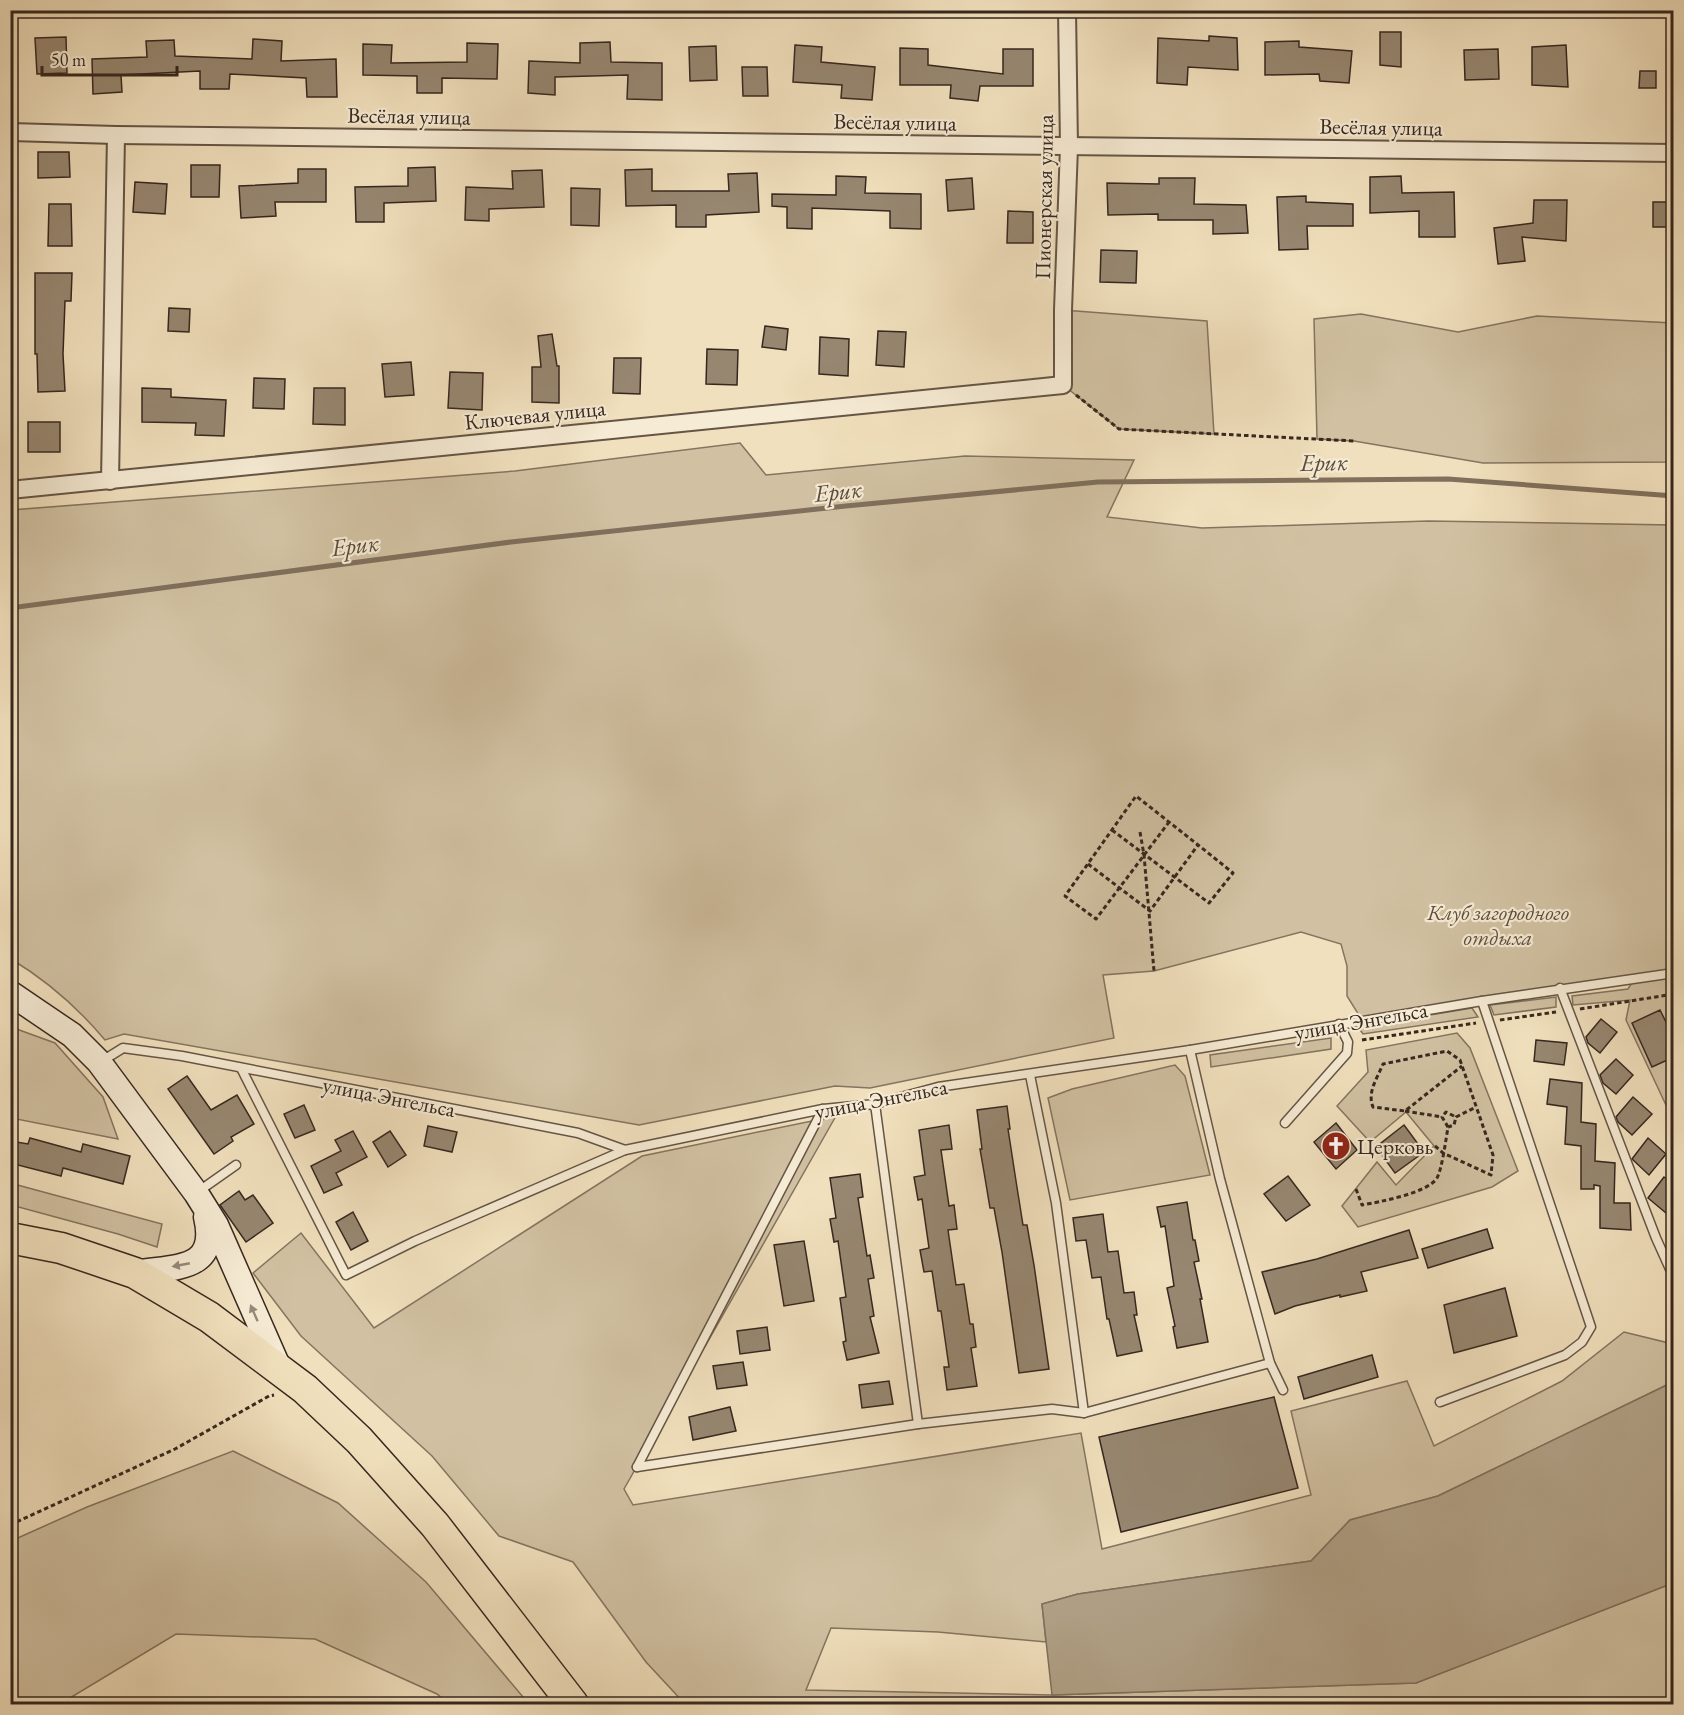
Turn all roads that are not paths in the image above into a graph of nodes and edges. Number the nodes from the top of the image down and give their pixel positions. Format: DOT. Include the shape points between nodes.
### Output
graph roads {
  1 [pos="1067,10"];
  2 [pos="10,132"];
  3 [pos="116,135"];
  4 [pos="1069,147"];
  5 [pos="1674,153"];
  6 [pos="1063,384"];
  7 [pos="110,481"];
  8 [pos="10,490"];
  9 [pos="1674,973"];
  10 [pos="1560,988"];
  11 [pos="10,993"];
  12 [pos="1482,1001"];
  13 [pos="1339,1024"];
  14 [pos="1190,1050"];
  15 [pos="99,1062"];
  16 [pos="241,1068"];
  17 [pos="1030,1075"];
  18 [pos="875,1104"];
  19 [pos="824,1109"];
  20 [pos="1286,1123"];
  21 [pos="625,1150"];
  22 [pos="236,1165"];
  23 [pos="199,1198"];
  24 [pos="10,1238"];
  25 [pos="1670,1269"];
  26 [pos="135,1272"];
  27 [pos="1270,1363"];
  28 [pos="278,1366"];
  29 [pos="1283,1390"];
  30 [pos="1440,1402"];
  31 [pos="1084,1413"];
  32 [pos="918,1424"];
  33 [pos="573,1704"];
  1 -- 4 [label="street, Пионерская улица"];
  2 -- 3 [label="street, Весёлая улица"];
  3 -- 4 [label="street, Весёлая улица"];
  3 -- 7 [label="street"];
  4 -- 5 [label="street, Весёлая улица"];
  4 -- 6 [label="street, Пионерская улица"];
  6 -- 7 [label="street, Ключевая улица"];
  7 -- 8 [label="street, Ключевая улица"];
  9 -- 10 [label="lane, улица Энгельса"];
  10 -- 12 [label="lane, улица Энгельса"];
  10 -- 25 [label="lane"];
  11 -- 15 [label="street" via="72,1035"];
  12 -- 13 [label="lane, улица Энгельса"];
  12 -- 30 [label="lane" via="1591,1327 1582,1342 1565,1354"];
  13 -- 14 [label="lane, улица Энгельса"];
  13 -- 20 [label="lane" via="1347,1053"];
  14 -- 17 [label="lane, улица Энгельса"];
  14 -- 27 [label="lane"];
  15 -- 16 [label="lane, улица Энгельса" via="123,1048"];
  15 -- 23 [label="street"];
  16 -- 21 [label="lane, улица Энгельса" via="578,1133"];
  16 -- 21 [label="lane" via="346,1275"];
  17 -- 18 [label="lane, улица Энгельса" via="938,1087"];
  17 -- 31 [label="lane" via="1056,1203"];
  18 -- 19 [label="lane, улица Энгельса"];
  18 -- 32 [label="lane"];
  19 -- 21 [label="lane, улица Энгельса"];
  19 -- 32 [label="lane" via="637,1467"];
  22 -- 23 [label="lane"];
  23 -- 26 [label="street, one-way" via="208,1227 208,1247 200,1259"];
  28 -- 23 [label="street, one-way" via="216,1225"];
  24 -- 26 [label="highway" via="61,1248"];
  26 -- 28 [label="highway" via="209,1317"];
  27 -- 29 [label="lane"];
  27 -- 31 [label="lane"];
  28 -- 33 [label="highway" via="359,1440 435,1525"];
  31 -- 32 [label="lane" via="1052,1409"];
}
